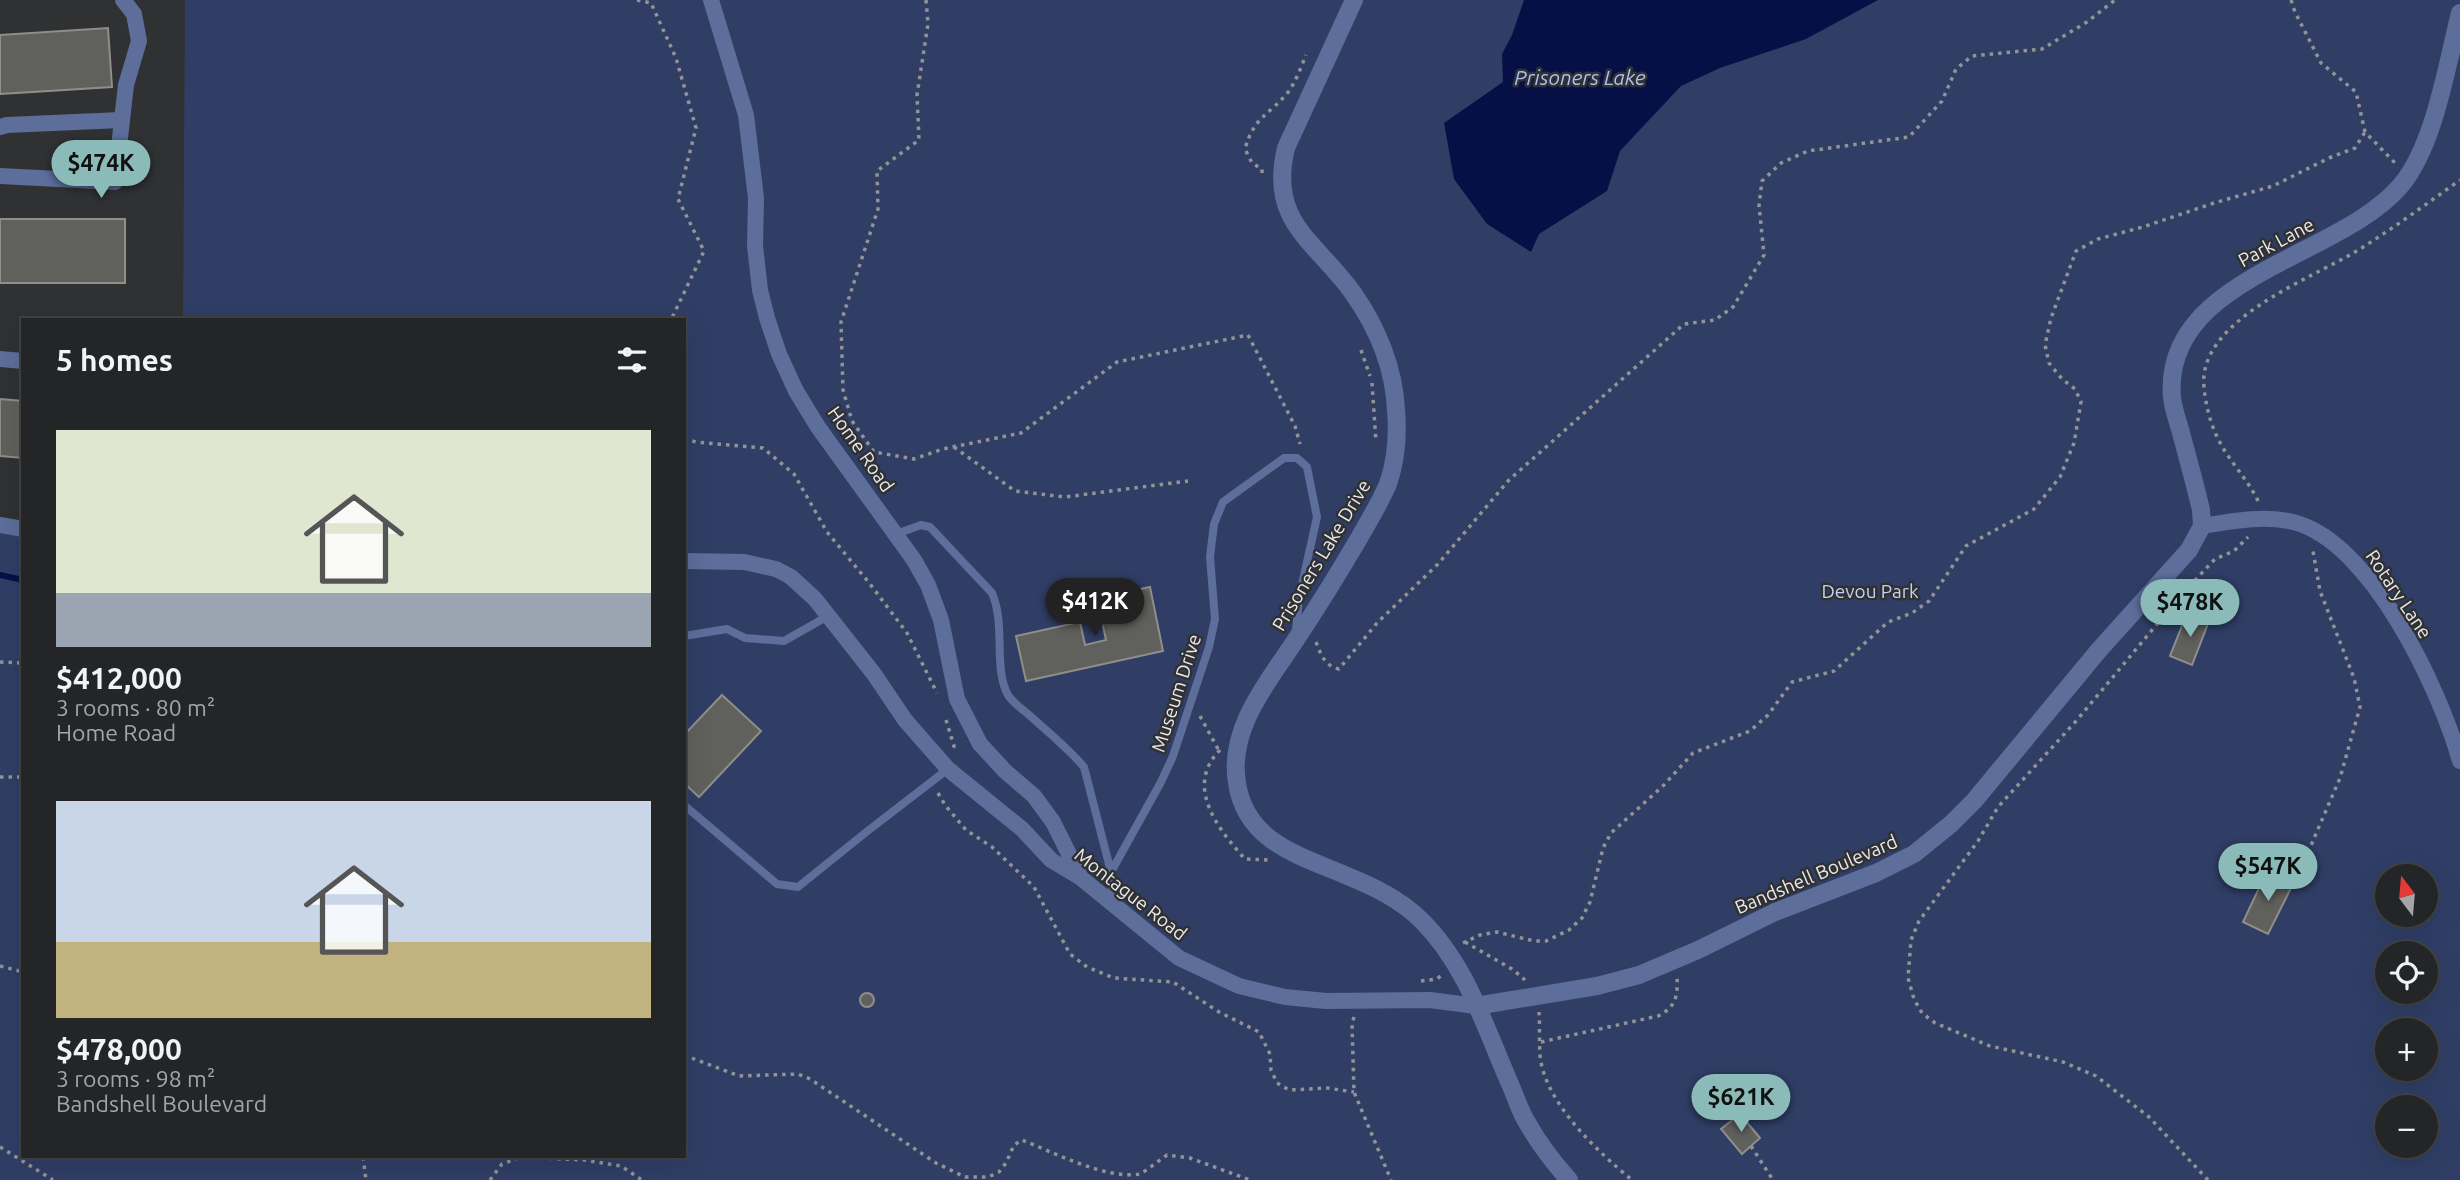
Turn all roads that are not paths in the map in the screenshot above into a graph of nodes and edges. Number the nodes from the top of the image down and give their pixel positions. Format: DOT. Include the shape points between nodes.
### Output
graph roads {
  1 [pos="123,0"];
  2 [pos="711,0"];
  3 [pos="1354,0"];
  4 [pos="2460,13"];
  5 [pos="121,120"];
  6 [pos="0,127"];
  7 [pos="0,176"];
  8 [pos="0,359"];
  9 [pos="21,361"];
  10 [pos="0,524"];
  11 [pos="2202,526"];
  12 [pos="21,529"];
  13 [pos="895,534"];
  14 [pos="686,561"];
  15 [pos="828,616"];
  16 [pos="686,636"];
  17 [pos="1294,642"];
  18 [pos="2460,761"];
  19 [pos="948,769"];
  20 [pos="686,807"];
  21 [pos="1111,872"];
  22 [pos="1081,878"];
  23 [pos="1121,911"];
  24 [pos="1476,1006"];
  25 [pos="1569,1180"];
  1 -- 5 [label="street" via="134,14 139,41"];
  2 -- 13 [label="street, Home Road" via="746,116 758,268 767,318 796,391"];
  3 -- 17 [label="street, Prisoners Lake Drive" via="1286,148 1281,185 1300,232 1352,291 1374,327 1393,384 1396,446 1388,483 1374,512"];
  4 -- 11 [label="street, Park Lane" via="2433,118 2408,176 2375,211 2242,283 2209,308 2180,351 2172,374 2172,398"];
  5 -- 6 [label="street"];
  5 -- 7 [label="street" via="115,182"];
  8 -- 9 [label="street"];
  10 -- 12 [label="street"];
  11 -- 18 [label="street, Rotary Lane" via="2257,518 2309,528 2337,544 2393,615 2435,689"];
  11 -- 24 [label="street, Bandshell Boulevard" via="2189,550 1974,801 1914,854 1639,975 1585,989"];
  13 -- 21 [label="lane" via="921,525 930,527 992,593 1001,622 1000,653 1009,697 1084,767"];
  13 -- 22 [label="street, Home Road" via="928,585 957,699 981,744 1034,796 1053,822"];
  14 -- 15 [label="street, Montague Road" via="744,562 776,569 791,577"];
  15 -- 16 [label="lane" via="784,641 745,638 727,629"];
  15 -- 19 [label="street, Montague Road" via="905,720"];
  17 -- 21 [label="lane, Museum Drive" via="1317,517 1307,467 1297,458 1284,458 1223,502 1214,524 1210,558 1215,619 1209,647 1173,756"];
  17 -- 24 [label="street, Prisoners Lake Drive" via="1263,687 1240,735 1237,783 1247,813 1278,845 1384,892 1419,918 1451,956"];
  19 -- 20 [label="lane" via="799,887 777,884"];
  19 -- 22 [label="street, Montague Road" via="1022,829 1051,860"];
  21 -- 23 [label="lane"];
  22 -- 23 [label="street, Montague Road"];
  23 -- 24 [label="street, Montague Road" via="1179,958 1239,986 1326,1002 1421,1000"];
  24 -- 25 [label="street" via="1526,1122"];
}
